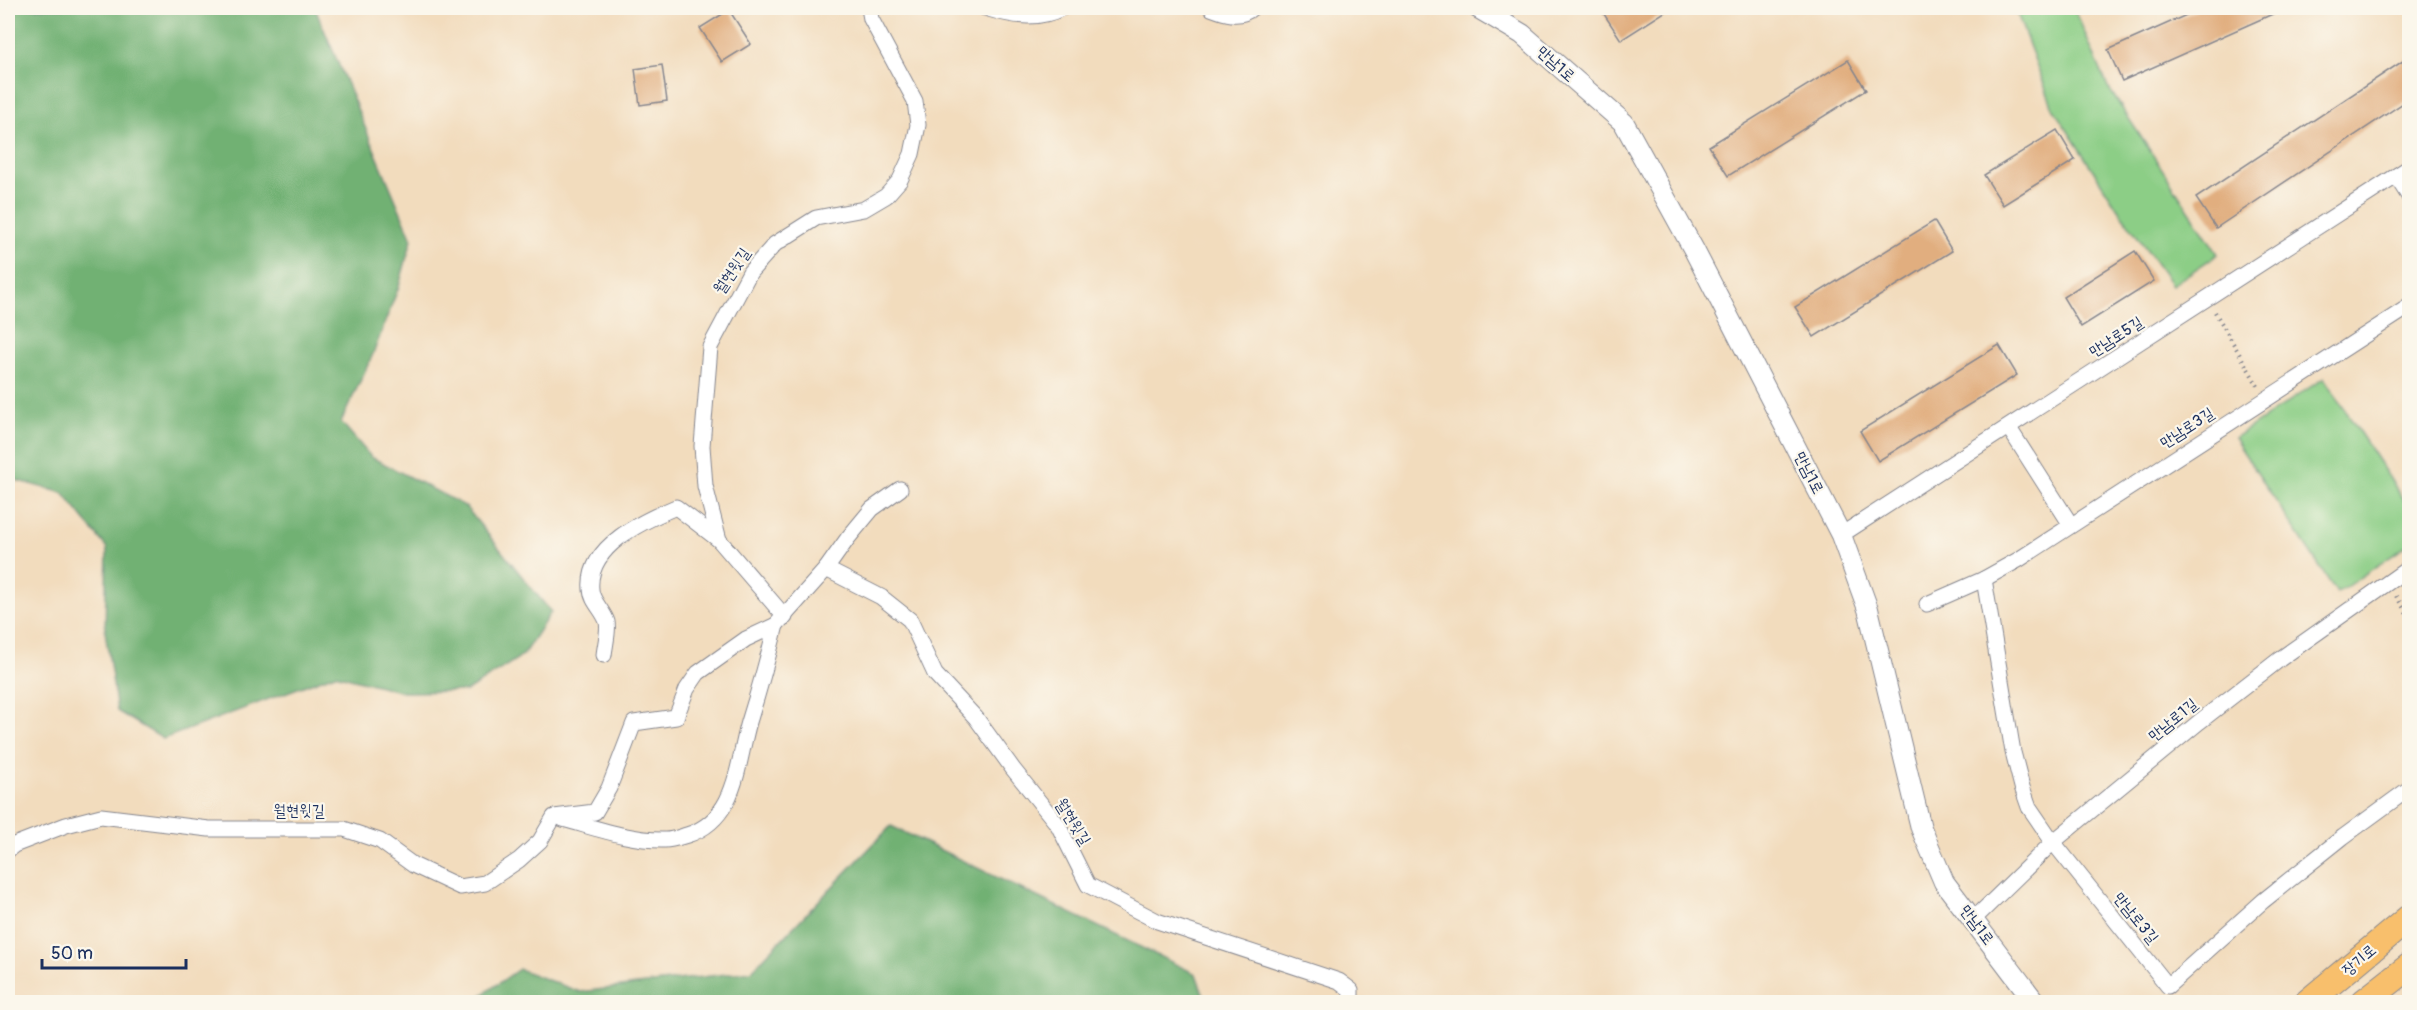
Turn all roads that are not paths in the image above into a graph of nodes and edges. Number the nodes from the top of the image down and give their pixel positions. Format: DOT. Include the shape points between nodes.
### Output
graph roads {
  1 [pos="869,8"];
  2 [pos="985,8"];
  3 [pos="1062,8"];
  4 [pos="1211,8"];
  5 [pos="1252,8"];
  6 [pos="1478,8"];
  7 [pos="2409,167"];
  8 [pos="2396,176"];
  9 [pos="2409,198"];
  10 [pos="2409,306"];
  11 [pos="2009,428"];
  12 [pos="900,489"];
  13 [pos="2070,525"];
  14 [pos="1841,535"];
  15 [pos="718,540"];
  16 [pos="2409,567"];
  17 [pos="826,569"];
  18 [pos="1984,579"];
  19 [pos="1927,604"];
  20 [pos="780,621"];
  21 [pos="604,655"];
  22 [pos="2409,789"];
  23 [pos="554,817"];
  24 [pos="2053,842"];
  25 [pos="8,850"];
  26 [pos="2409,917"];
  27 [pos="1974,919"];
  28 [pos="2409,966"];
  29 [pos="1351,1002"];
  30 [pos="2035,1002"];
  31 [pos="2308,1002"];
  32 [pos="2364,1002"];
  1 -- 15 [label="street, 월현윗길" via="871,19 915,100 918,125 912,154 900,180 886,196 864,209 816,218 775,244 750,272 728,310 710,347 702,446 705,486"];
  2 -- 3 [label="street" via="1034,17"];
  4 -- 5 [label="street" via="1235,15"];
  6 -- 14 [label="street, 만남1로" via="1522,34 1624,123"];
  7 -- 8 [label="street, 만남로5길"];
  8 -- 9 [label="street"];
  8 -- 11 [label="street, 만남로5길"];
  10 -- 13 [label="street, 만남로3길"];
  11 -- 13 [label="street"];
  11 -- 14 [label="street, 만남로5길"];
  12 -- 17 [label="street" via="872,509"];
  13 -- 18 [label="street, 만남로3길"];
  14 -- 27 [label="street, 만남1로" via="1868,609 1921,828 1944,882"];
  15 -- 20 [label="street, 월현윗길"];
  15 -- 21 [label="street, 월현윗길" via="676,507 627,530 612,544 597,562 591,578 590,592 607,623"];
  16 -- 24 [label="street, 만남로1길" via="2280,659"];
  17 -- 20 [label="street"];
  17 -- 29 [label="street, 월현윗길" via="881,597 910,620 935,674 976,718 1058,825 1088,885 1157,921 1339,981 1351,990"];
  18 -- 19 [label="street, 만남로3길"];
  18 -- 24 [label="street, 만남로3길" via="2022,787 2029,807"];
  20 -- 23 [label="street" via="746,639 698,673 676,717 634,723 609,788 595,812"];
  20 -- 23 [label="street" via="748,725 737,777 724,808 713,822 668,840 641,839"];
  22 -- 24 [label="street, 만남로3길" via="2263,901 2168,986"];
  23 -- 25 [label="street, 월현윗길" via="540,841 519,860 485,883 460,887 413,865 380,840 344,829 208,829 101,816 66,825"];
  24 -- 27 [label="street, 만남로1길"];
  26 -- 31 [label="main road, 장기로"];
  27 -- 30 [label="street, 만남1로"];
  28 -- 32 [label="main road"];
}
